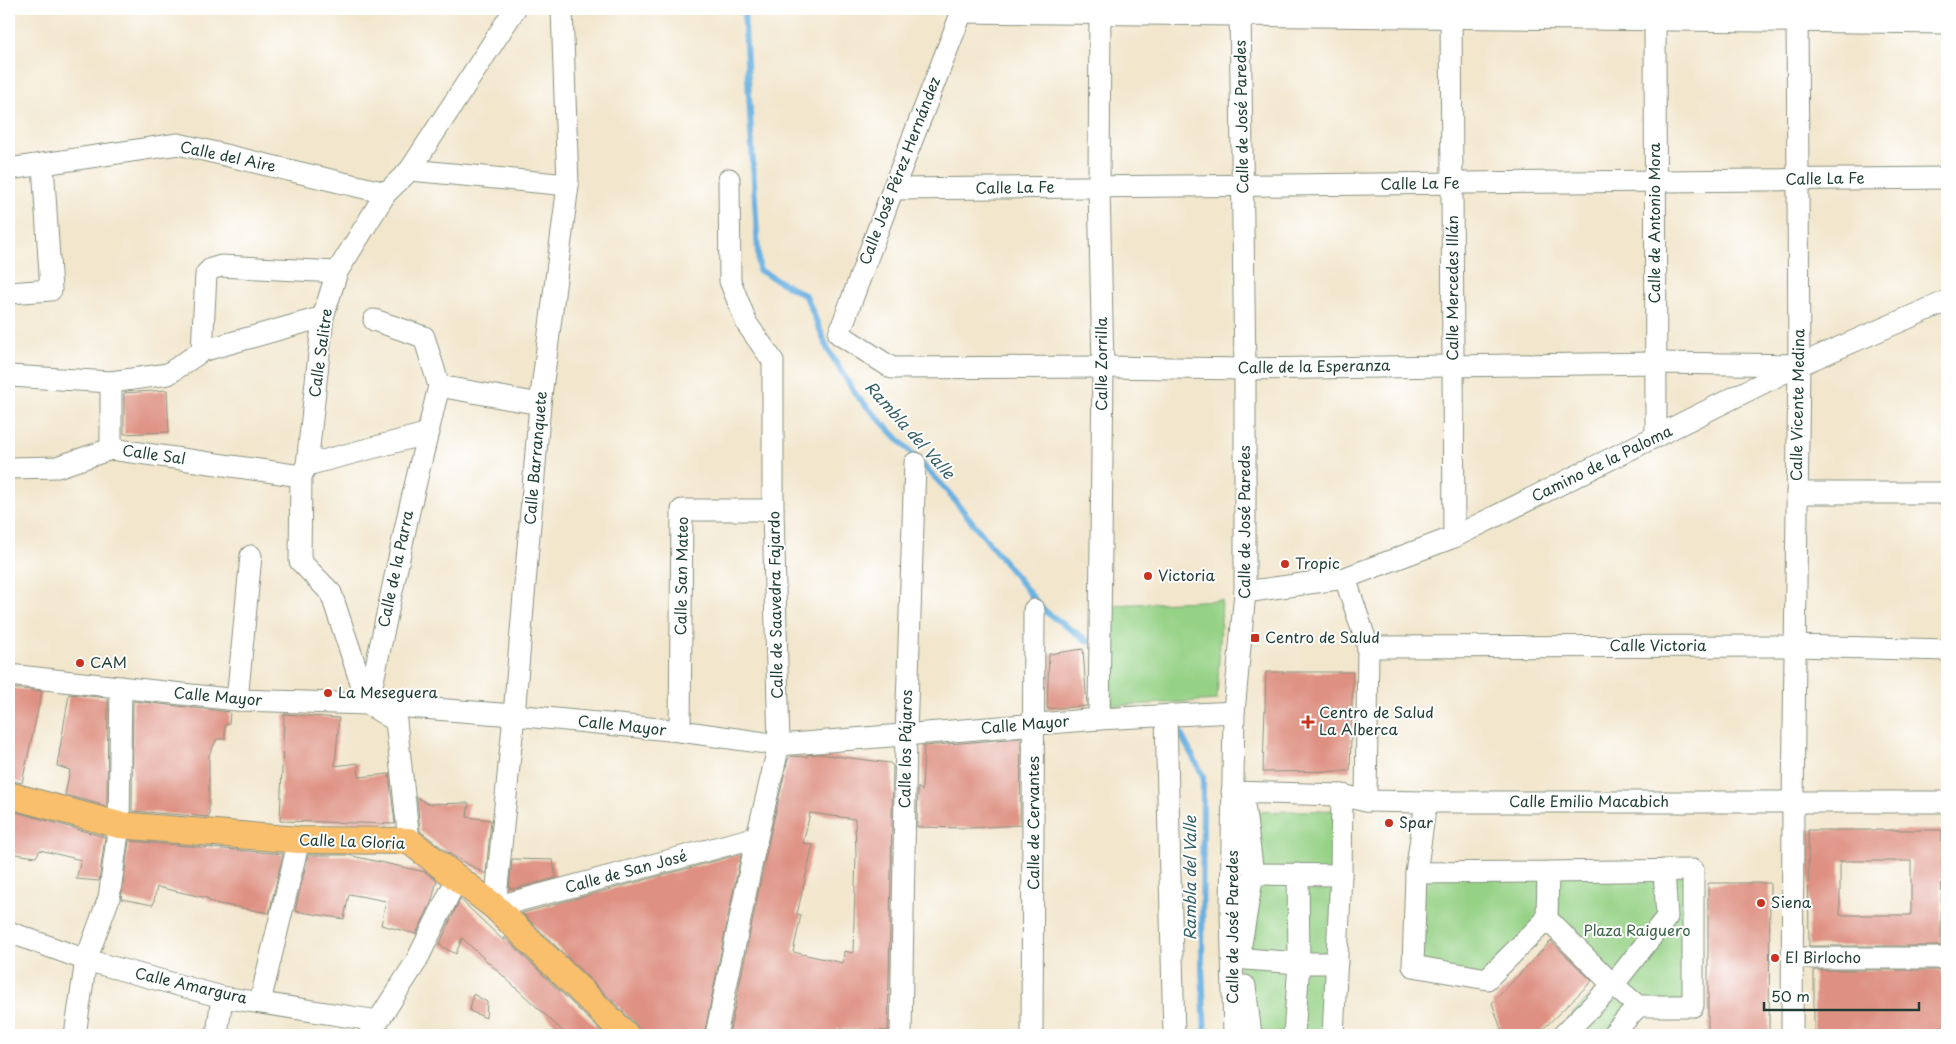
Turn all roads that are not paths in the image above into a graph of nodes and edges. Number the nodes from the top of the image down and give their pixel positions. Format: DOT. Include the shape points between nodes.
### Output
graph roads {
  1 [pos="514,9"];
  2 [pos="562,9"];
  3 [pos="962,10"];
  4 [pos="1100,11"];
  5 [pos="1241,12"];
  6 [pos="1451,13"];
  7 [pos="1655,14"];
  8 [pos="1797,15"];
  9 [pos="1947,22"];
  10 [pos="43,164"];
  11 [pos="9,169"];
  12 [pos="410,170"];
  13 [pos="1947,178"];
  14 [pos="729,180"];
  15 [pos="1798,180"];
  16 [pos="1655,181"];
  17 [pos="1452,183"];
  18 [pos="568,185"];
  19 [pos="1243,185"];
  20 [pos="1099,187"];
  21 [pos="893,189"];
  22 [pos="386,193"];
  23 [pos="337,272"];
  24 [pos="9,293"];
  25 [pos="1947,301"];
  26 [pos="323,317"];
  27 [pos="374,320"];
  28 [pos="839,334"];
  29 [pos="202,351"];
  30 [pos="1656,363"];
  31 [pos="1799,365"];
  32 [pos="1453,366"];
  33 [pos="1103,367"];
  34 [pos="1246,369"];
  35 [pos="9,376"];
  36 [pos="111,382"];
  37 [pos="439,386"];
  38 [pos="540,404"];
  39 [pos="428,433"];
  40 [pos="1656,437"];
  41 [pos="111,448"];
  42 [pos="915,463"];
  43 [pos="9,468"];
  44 [pos="304,470"];
  45 [pos="1947,492"];
  46 [pos="1797,493"];
  47 [pos="773,510"];
  48 [pos="1454,537"];
  49 [pos="251,556"];
  50 [pos="1345,578"];
  51 [pos="1245,592"];
  52 [pos="1034,610"];
  53 [pos="1368,646"];
  54 [pos="1795,646"];
  55 [pos="1947,650"];
  56 [pos="9,674"];
  57 [pos="121,687"];
  58 [pos="237,700"];
  59 [pos="368,704"];
  60 [pos="1234,712"];
  61 [pos="514,715"];
  62 [pos="1166,716"];
  63 [pos="1099,719"];
  64 [pos="1034,724"];
  65 [pos="680,731"];
  66 [pos="906,734"];
  67 [pos="779,745"];
  68 [pos="1238,793"];
  69 [pos="9,795"];
  70 [pos="1342,795"];
  71 [pos="1366,801"];
  72 [pos="1793,801"];
  73 [pos="1426,802"];
  74 [pos="1947,802"];
  75 [pos="119,825"];
  76 [pos="758,837"];
  77 [pos="299,840"];
  78 [pos="409,841"];
  79 [pos="1664,870"];
  80 [pos="1548,872"];
  81 [pos="1416,873"];
  82 [pos="1253,874"];
  83 [pos="1298,874"];
  84 [pos="1341,875"];
  85 [pos="457,878"];
  86 [pos="494,907"];
  87 [pos="1547,920"];
  88 [pos="9,932"];
  89 [pos="1240,948"];
  90 [pos="1792,958"];
  91 [pos="1947,958"];
  92 [pos="86,960"];
  93 [pos="1299,963"];
  94 [pos="1337,963"];
  95 [pos="1613,984"];
  96 [pos="222,997"];
  97 [pos="260,1002"];
  98 [pos="1638,1006"];
  99 [pos="373,1028"];
  100 [pos="75,1035"];
  101 [pos="217,1035"];
  102 [pos="626,1035"];
  103 [pos="716,1035"];
  104 [pos="901,1035"];
  105 [pos="1032,1035"];
  106 [pos="1174,1035"];
  107 [pos="1234,1035"];
  108 [pos="1251,1035"];
  109 [pos="1294,1035"];
  110 [pos="1333,1035"];
  111 [pos="1563,1035"];
  112 [pos="1612,1035"];
  113 [pos="1792,1035"];
  1 -- 12 [label="street, Calle Salitre"];
  2 -- 18 [label="street, Calle Barranquete"];
  3 -- 4 [label="street"];
  3 -- 21 [label="street, Calle José Pérez Hernández"];
  4 -- 5 [label="street"];
  4 -- 20 [label="street, Calle Zorrilla"];
  5 -- 6 [label="street"];
  5 -- 19 [label="street, Calle de José Paredes"];
  6 -- 7 [label="street"];
  6 -- 17 [label="street, Calle Mercedes Illán"];
  7 -- 8 [label="street"];
  7 -- 16 [label="street, Calle de Antonio Mora"];
  8 -- 9 [label="street"];
  8 -- 15 [label="street, Calle Vicente Medina"];
  10 -- 11 [label="street, Calle del Aire"];
  10 -- 22 [label="street, Calle del Aire" via="178,144"];
  10 -- 24 [label="street" via="51,290"];
  12 -- 18 [label="street"];
  12 -- 22 [label="street, Calle Salitre"];
  13 -- 15 [label="street, Calle La Fe"];
  14 -- 47 [label="street, Calle de Saavedra Fajardo" via="730,282 747,324 772,361"];
  15 -- 16 [label="street, Calle La Fe"];
  15 -- 31 [label="street, Calle Vicente Medina"];
  16 -- 17 [label="street, Calle La Fe"];
  16 -- 30 [label="street, Calle de Antonio Mora"];
  17 -- 19 [label="street, Calle La Fe"];
  17 -- 32 [label="street, Calle Mercedes Illán"];
  18 -- 38 [label="street, Calle Barranquete"];
  19 -- 20 [label="street, Calle La Fe"];
  19 -- 34 [label="street, Calle de José Paredes"];
  20 -- 21 [label="street, Calle La Fe"];
  20 -- 33 [label="street, Calle Zorrilla"];
  21 -- 28 [label="street, Calle José Pérez Hernández"];
  22 -- 23 [label="street, Calle Salitre"];
  23 -- 26 [label="street, Calle Salitre"];
  23 -- 29 [label="street" via="222,266 211,269 206,274"];
  25 -- 31 [label="street, Camino de la Paloma"];
  26 -- 29 [label="street"];
  26 -- 44 [label="street, Calle Salitre"];
  27 -- 37 [label="street" via="424,337"];
  28 -- 33 [label="street, Calle de la Esperanza" via="892,368"];
  29 -- 36 [label="street" via="168,374"];
  30 -- 31 [label="street, Calle de la Esperanza"];
  30 -- 32 [label="street, Calle de la Esperanza"];
  30 -- 40 [label="street, Calle de Antonio Mora"];
  31 -- 40 [label="street, Camino de la Paloma"];
  31 -- 46 [label="street, Calle Vicente Medina"];
  32 -- 34 [label="street, Calle de la Esperanza"];
  32 -- 48 [label="street, Calle Mercedes Illán"];
  33 -- 34 [label="street, Calle de la Esperanza"];
  33 -- 63 [label="street, Calle Zorrilla"];
  34 -- 51 [label="street, Calle de José Paredes"];
  35 -- 36 [label="street"];
  36 -- 41 [label="street"];
  37 -- 38 [label="street"];
  37 -- 39 [label="street, Calle de la Parra"];
  38 -- 61 [label="street, Calle Barranquete"];
  39 -- 44 [label="street, Calle Sal"];
  39 -- 59 [label="street, Calle de la Parra" via="408,511"];
  40 -- 48 [label="street, Camino de la Paloma"];
  41 -- 43 [label="street, Calle Sal" via="57,467"];
  41 -- 44 [label="street, Calle Sal"];
  42 -- 66 [label="street, Calle los Pájaros"];
  44 -- 59 [label="street, Calle Salitre" via="300,561 331,592"];
  45 -- 46 [label="street"];
  46 -- 54 [label="street, Calle Vicente Medina"];
  47 -- 65 [label="street, Calle San Mateo" via="682,510"];
  47 -- 67 [label="street, Calle de Saavedra Fajardo"];
  48 -- 50 [label="street, Camino de la Paloma"];
  49 -- 58 [label="street"];
  50 -- 51 [label="street, Camino de la Paloma"];
  50 -- 53 [label="street"];
  51 -- 60 [label="street, Calle de José Paredes"];
  52 -- 64 [label="street, Calle de Cervantes"];
  53 -- 54 [label="street, Calle Victoria"];
  53 -- 71 [label="street"];
  54 -- 55 [label="street, Calle Victoria"];
  54 -- 72 [label="street, Calle Vicente Medina"];
  56 -- 57 [label="street, Calle Mayor"];
  57 -- 58 [label="street, Calle Mayor"];
  57 -- 75 [label="street"];
  58 -- 59 [label="street, Calle Mayor"];
  59 -- 61 [label="street, Calle Mayor"];
  59 -- 78 [label="street" via="396,721"];
  60 -- 62 [label="street, Calle Mayor"];
  60 -- 68 [label="street, Calle de José Paredes"];
  61 -- 65 [label="street, Calle Mayor"];
  61 -- 86 [label="street, Calle Barranquete"];
  62 -- 63 [label="street, Calle Mayor"];
  62 -- 106 [label="street"];
  63 -- 64 [label="street, Calle Mayor"];
  64 -- 66 [label="street, Calle Mayor"];
  64 -- 105 [label="street, Calle de Cervantes"];
  65 -- 67 [label="street, Calle Mayor"];
  66 -- 67 [label="street, Calle Mayor"];
  66 -- 104 [label="street, Calle los Pájaros"];
  67 -- 76 [label="street, Calle de Saavedra Fajardo"];
  68 -- 70 [label="street, Calle Emilio Macabich"];
  68 -- 82 [label="street"];
  68 -- 107 [label="street, Calle de José Paredes" via="1231,910"];
  69 -- 75 [label="main road, Calle La Gloria"];
  70 -- 71 [label="street, Calle Emilio Macabich"];
  70 -- 84 [label="street"];
  71 -- 73 [label="street, Calle Emilio Macabich"];
  72 -- 73 [label="street, Calle Emilio Macabich"];
  72 -- 74 [label="street, Calle Emilio Macabich"];
  72 -- 90 [label="street, Calle Vicente Medina"];
  73 -- 81 [label="street"];
  75 -- 77 [label="main road, Calle La Gloria"];
  75 -- 92 [label="street" via="109,898"];
  76 -- 86 [label="street, Calle de San José"];
  76 -- 103 [label="street, Calle de Saavedra Fajardo"];
  77 -- 78 [label="main road, Calle La Gloria"];
  77 -- 97 [label="street"];
  78 -- 85 [label="main road, Calle La Gloria"];
  79 -- 80 [label="street"];
  79 -- 95 [label="street" via="1667,917"];
  79 -- 98 [label="street" via="1693,870 1693,1006"];
  80 -- 81 [label="street"];
  80 -- 87 [label="street"];
  81 -- 87 [label="street" via="1413,966 1487,978"];
  82 -- 83 [label="street"];
  82 -- 89 [label="street"];
  83 -- 84 [label="street"];
  83 -- 93 [label="street"];
  84 -- 94 [label="street"];
  85 -- 86 [label="main road, Calle La Gloria"];
  85 -- 99 [label="street" via="416,962"];
  86 -- 102 [label="main road, Calle La Gloria"];
  87 -- 95 [label="street"];
  88 -- 92 [label="street, Calle Amargura"];
  89 -- 93 [label="street" via="1246,959"];
  89 -- 108 [label="street"];
  90 -- 91 [label="street"];
  90 -- 113 [label="street, Calle Vicente Medina"];
  92 -- 96 [label="street, Calle Amargura"];
  92 -- 100 [label="street"];
  93 -- 94 [label="street"];
  93 -- 109 [label="street"];
  94 -- 110 [label="street"];
  95 -- 98 [label="street"];
  95 -- 111 [label="street"];
  96 -- 97 [label="street, Calle Amargura"];
  96 -- 101 [label="street"];
  97 -- 99 [label="street, Calle Amargura"];
  98 -- 112 [label="street"];
}
